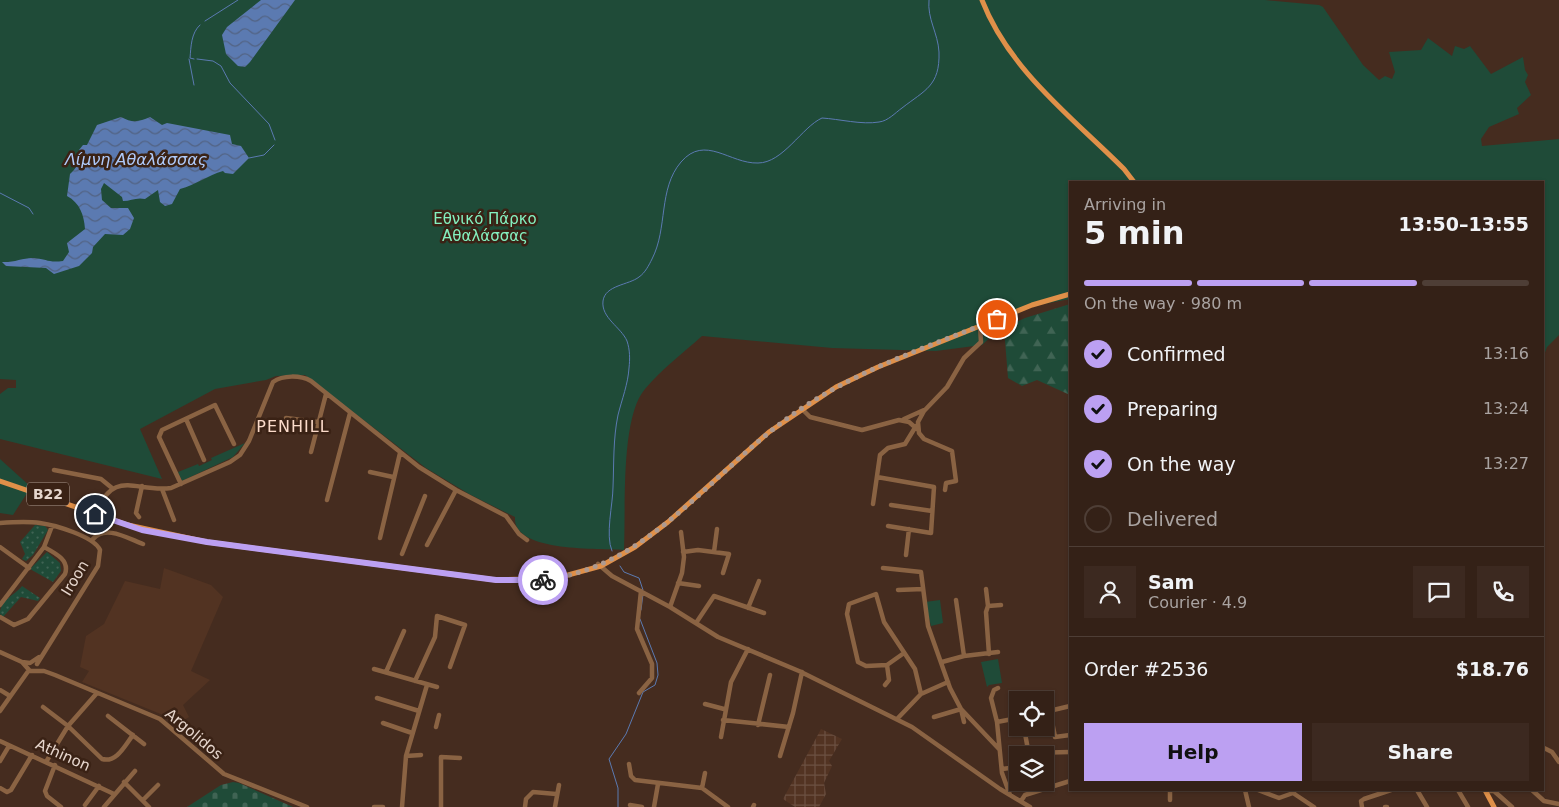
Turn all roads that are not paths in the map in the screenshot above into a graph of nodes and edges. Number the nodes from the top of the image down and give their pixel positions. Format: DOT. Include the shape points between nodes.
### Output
graph roads {
  1 [pos="982,0"];
  2 [pos="1133,181"];
  3 [pos="1069,294"];
  4 [pos="980,326"];
  5 [pos="326,394"];
  6 [pos="801,408"];
  7 [pos="927,408"];
  8 [pos="350,413"];
  9 [pos="286,418"];
  10 [pos="186,419"];
  11 [pos="903,420"];
  12 [pos="318,422"];
  13 [pos="917,426"];
  14 [pos="234,444"];
  15 [pos="311,452"];
  16 [pos="400,453"];
  17 [pos="204,460"];
  18 [pos="54,470"];
  19 [pos="370,472"];
  20 [pos="877,477"];
  21 [pos="393,478"];
  22 [pos="0,479"];
  23 [pos="181,484"];
  24 [pos="142,486"];
  25 [pos="112,488"];
  26 [pos="162,489"];
  27 [pos="456,490"];
  28 [pos="945,490"];
  29 [pos="425,496"];
  30 [pos="327,500"];
  31 [pos="873,504"];
  32 [pos="891,505"];
  33 [pos="932,511"];
  34 [pos="96,513"];
  35 [pos="139,517"];
  36 [pos="174,520"];
  37 [pos="0,523"];
  38 [pos="52,526"];
  39 [pos="888,526"];
  40 [pos="717,529"];
  41 [pos="909,530"];
  42 [pos="681,532"];
  43 [pos="380,538"];
  44 [pos="92,540"];
  45 [pos="527,540"];
  46 [pos="143,544"];
  47 [pos="427,544"];
  48 [pos="0,547"];
  49 [pos="44,547"];
  50 [pos="683,552"];
  51 [pos="714,552"];
  52 [pos="402,554"];
  53 [pos="906,555"];
  54 [pos="599,565"];
  55 [pos="29,568"];
  56 [pos="884,568"];
  57 [pos="723,573"];
  58 [pos="759,581"];
  59 [pos="678,583"];
  60 [pos="699,586"];
  61 [pos="923,589"];
  62 [pos="986,589"];
  63 [pos="898,590"];
  64 [pos="641,591"];
  65 [pos="956,600"];
  66 [pos="0,605"];
  67 [pos="1001,605"];
  68 [pos="988,606"];
  69 [pos="670,607"];
  70 [pos="748,608"];
  71 [pos="764,614"];
  72 [pos="0,617"];
  73 [pos="696,623"];
  74 [pos="404,631"];
  75 [pos="748,649"];
  76 [pos="0,652"];
  77 [pos="998,652"];
  78 [pos="904,653"];
  79 [pos="989,654"];
  80 [pos="964,656"];
  81 [pos="942,662"];
  82 [pos="887,665"];
  83 [pos="33,667"];
  84 [pos="450,667"];
  85 [pos="374,669"];
  86 [pos="386,672"];
  87 [pos="802,672"];
  88 [pos="770,675"];
  89 [pos="415,681"];
  90 [pos="948,682"];
  91 [pos="427,685"];
  92 [pos="885,685"];
  93 [pos="438,686"];
  94 [pos="998,688"];
  95 [pos="0,690"];
  96 [pos="97,693"];
  97 [pos="639,693"];
  98 [pos="921,694"];
  99 [pos="10,696"];
  100 [pos="377,698"];
  101 [pos="705,704"];
  102 [pos="1069,706"];
  103 [pos="43,707"];
  104 [pos="724,709"];
  105 [pos="961,709"];
  106 [pos="1054,709"];
  107 [pos="0,710"];
  108 [pos="419,711"];
  109 [pos="439,714"];
  110 [pos="108,716"];
  111 [pos="934,717"];
  112 [pos="897,719"];
  113 [pos="722,720"];
  114 [pos="1009,720"];
  115 [pos="964,722"];
  116 [pos="997,722"];
  117 [pos="383,723"];
  118 [pos="758,725"];
  119 [pos="68,726"];
  120 [pos="436,728"];
  121 [pos="789,728"];
  122 [pos="412,733"];
  123 [pos="1054,733"];
  124 [pos="1069,735"];
  125 [pos="133,736"];
  126 [pos="721,737"];
  127 [pos="0,741"];
  128 [pos="144,744"];
  129 [pos="9,746"];
  130 [pos="1544,747"];
  131 [pos="1000,750"];
  132 [pos="1069,752"];
  133 [pos="1054,753"];
  134 [pos="421,755"];
  135 [pos="32,756"];
  136 [pos="406,756"];
  137 [pos="780,756"];
  138 [pos="460,758"];
  139 [pos="0,761"];
  140 [pos="46,762"];
  141 [pos="1559,762"];
  142 [pos="629,764"];
  143 [pos="55,766"];
  144 [pos="1009,768"];
  145 [pos="1002,769"];
  146 [pos="136,771"];
  147 [pos="705,773"];
  148 [pos="1069,781"];
  149 [pos="124,782"];
  150 [pos="658,784"];
  151 [pos="158,785"];
  152 [pos="99,786"];
  153 [pos="559,786"];
  154 [pos="1054,786"];
  155 [pos="0,788"];
  156 [pos="702,788"];
  157 [pos="1037,791"];
  158 [pos="1170,791"];
  159 [pos="1245,791"];
  160 [pos="1261,791"];
  161 [pos="1294,791"];
  162 [pos="1386,791"];
  163 [pos="1418,791"];
  164 [pos="1459,791"];
  165 [pos="1486,791"];
  166 [pos="1494,791"];
  167 [pos="1533,791"];
  168 [pos="114,794"];
  169 [pos="556,794"];
  170 [pos="1010,795"];
  171 [pos="143,800"];
  172 [pos="1170,800"];
  173 [pos="1021,801"];
  174 [pos="1544,801"];
  175 [pos="1559,804"];
  176 [pos="85,805"];
  177 [pos="630,805"];
  178 [pos="300,806"];
  179 [pos="61,807"];
  180 [pos="104,807"];
  181 [pos="149,807"];
  182 [pos="307,807"];
  183 [pos="374,807"];
  184 [pos="383,807"];
  185 [pos="402,807"];
  186 [pos="441,807"];
  187 [pos="525,807"];
  188 [pos="555,807"];
  189 [pos="642,807"];
  190 [pos="654,807"];
  191 [pos="728,807"];
  192 [pos="1030,807"];
  193 [pos="1248,807"];
  194 [pos="1314,807"];
  195 [pos="1362,807"];
  196 [pos="1427,807"];
  197 [pos="1468,807"];
  198 [pos="1494,807"];
  199 [pos="1512,807"];
  200 [pos="1541,807"];
  1 -- 2 [label="main road" via="1002,39 1020,64"];
  3 -- 4 [label="main road, B22"];
  4 -- 6 [label="main road, B22" via="870,370"];
  4 -- 7 [label="street" via="981,342 964,358 947,388"];
  5 -- 8 [label="street"];
  5 -- 12 [label="street"];
  5 -- 23 [label="street" via="305,378 278,379 271,386 240,455"];
  6 -- 11 [label="street" via="810,417 862,430"];
  6 -- 54 [label="main road, B22" via="646,538"];
  7 -- 11 [label="street"];
  7 -- 13 [label="street"];
  8 -- 16 [label="street"];
  8 -- 30 [label="street"];
  9 -- 12 [label="street"];
  10 -- 14 [label="street" via="215,405"];
  10 -- 17 [label="street"];
  10 -- 23 [label="street" via="159,433"];
  11 -- 13 [label="street"];
  12 -- 15 [label="street"];
  13 -- 20 [label="street" via="905,444 883,452"];
  13 -- 28 [label="street" via="924,439 952,451 956,481 946,483"];
  16 -- 21 [label="street"];
  16 -- 27 [label="street"];
  18 -- 25 [label="street" via="101,479"];
  19 -- 21 [label="street"];
  20 -- 31 [label="street"];
  20 -- 33 [label="street" via="934,487"];
  21 -- 43 [label="street"];
  22 -- 34 [label="main road, B22"];
  23 -- 26 [label="street"];
  24 -- 25 [label="street" via="126,484"];
  24 -- 26 [label="street"];
  24 -- 35 [label="street" via="136,513"];
  25 -- 34 [label="street"];
  26 -- 36 [label="street"];
  27 -- 45 [label="street" via="499,512"];
  27 -- 47 [label="street"];
  29 -- 52 [label="street"];
  32 -- 33 [label="street"];
  33 -- 41 [label="street" via="931,533"];
  34 -- 54 [label="main road, B22" via="173,536 496,580 533,580"];
  37 -- 38 [label="street, Iroon" via="38,522"];
  38 -- 44 [label="street, Iroon"];
  38 -- 49 [label="street"];
  39 -- 41 [label="street"];
  40 -- 51 [label="street"];
  41 -- 53 [label="street"];
  42 -- 50 [label="street"];
  44 -- 46 [label="street" via="100,533 108,532"];
  44 -- 83 [label="street, Iroon" via="100,550 99,563"];
  48 -- 55 [label="street"];
  49 -- 55 [label="street"];
  49 -- 72 [label="street" via="64,561 64,574 24,622 12,625"];
  50 -- 51 [label="street"];
  50 -- 59 [label="street"];
  51 -- 57 [label="street" via="728,554"];
  54 -- 64 [label="street" via="612,576"];
  55 -- 66 [label="street"];
  56 -- 61 [label="street" via="921,572"];
  58 -- 70 [label="street"];
  59 -- 60 [label="street"];
  59 -- 69 [label="street"];
  61 -- 63 [label="street"];
  61 -- 81 [label="street" via="928,626"];
  62 -- 68 [label="street"];
  64 -- 69 [label="street"];
  64 -- 97 [label="street" via="637,629 652,664 652,678"];
  65 -- 80 [label="street"];
  67 -- 68 [label="street"];
  68 -- 79 [label="street"];
  69 -- 73 [label="street"];
  70 -- 71 [label="street"];
  70 -- 73 [label="street" via="714,596"];
  73 -- 75 [label="street" via="718,637"];
  74 -- 86 [label="street"];
  75 -- 87 [label="street"];
  75 -- 104 [label="street" via="731,682"];
  76 -- 83 [label="street, Argolidos"];
  77 -- 79 [label="street"];
  78 -- 82 [label="street"];
  78 -- 82 [label="street" via="884,622 876,594 849,604 847,614 858,662 866,666"];
  78 -- 98 [label="street" via="915,669"];
  79 -- 80 [label="street"];
  80 -- 81 [label="street"];
  81 -- 90 [label="street"];
  82 -- 92 [label="street" via="889,680"];
  83 -- 96 [label="street, Argolidos"];
  83 -- 99 [label="street, Iroon"];
  84 -- 89 [label="street" via="466,625 437,616 435,637"];
  85 -- 86 [label="street"];
  86 -- 89 [label="street"];
  87 -- 112 [label="street"];
  87 -- 121 [label="street"];
  88 -- 118 [label="street"];
  89 -- 91 [label="street"];
  90 -- 98 [label="street"];
  90 -- 105 [label="street"];
  91 -- 93 [label="street"];
  91 -- 108 [label="street"];
  94 -- 116 [label="street" via="991,698"];
  95 -- 99 [label="street"];
  96 -- 119 [label="street"];
  96 -- 178 [label="street, Argolidos" via="160,719 224,774"];
  98 -- 112 [label="street"];
  99 -- 107 [label="street, Iroon"];
  100 -- 108 [label="street"];
  101 -- 104 [label="street"];
  102 -- 106 [label="street"];
  103 -- 119 [label="street"];
  104 -- 113 [label="street"];
  105 -- 111 [label="street"];
  105 -- 115 [label="street"];
  105 -- 131 [label="street"];
  108 -- 122 [label="street"];
  109 -- 120 [label="street"];
  110 -- 125 [label="street"];
  112 -- 170 [label="street"];
  113 -- 118 [label="street"];
  113 -- 126 [label="street"];
  114 -- 116 [label="street"];
  116 -- 131 [label="street"];
  117 -- 122 [label="street"];
  118 -- 121 [label="street"];
  119 -- 125 [label="street" via="106,760 114,758"];
  119 -- 140 [label="street"];
  121 -- 137 [label="street"];
  122 -- 136 [label="street"];
  123 -- 124 [label="street" via="1055,736"];
  125 -- 128 [label="street"];
  127 -- 129 [label="street, Athinon"];
  129 -- 135 [label="street, Athinon"];
  129 -- 139 [label="street"];
  130 -- 141 [label="street"];
  131 -- 145 [label="street"];
  132 -- 133 [label="street"];
  134 -- 136 [label="street"];
  135 -- 140 [label="street, Athinon"];
  135 -- 155 [label="street" via="10,791"];
  136 -- 185 [label="street"];
  138 -- 186 [label="street" via="442,757"];
  140 -- 143 [label="street, Athinon"];
  142 -- 150 [label="street" via="635,780"];
  143 -- 152 [label="street, Athinon"];
  143 -- 179 [label="street" via="45,792"];
  144 -- 145 [label="street"];
  145 -- 170 [label="street"];
  146 -- 149 [label="street"];
  147 -- 156 [label="street"];
  148 -- 154 [label="street"];
  149 -- 168 [label="street"];
  149 -- 171 [label="street"];
  150 -- 156 [label="street"];
  150 -- 190 [label="street"];
  151 -- 171 [label="street"];
  152 -- 168 [label="street, Athinon"];
  152 -- 176 [label="street"];
  153 -- 169 [label="street"];
  156 -- 191 [label="street"];
  157 -- 173 [label="street" via="1025,795"];
  158 -- 172 [label="street"];
  159 -- 193 [label="street"];
  160 -- 161 [label="street" via="1279,798"];
  161 -- 194 [label="street"];
  162 -- 195 [label="street" via="1364,799"];
  163 -- 196 [label="street"];
  164 -- 197 [label="street"];
  165 -- 198 [label="main road"];
  166 -- 199 [label="street"];
  167 -- 174 [label="street"];
  168 -- 180 [label="street"];
  169 -- 187 [label="street" via="533,792 526,799"];
  169 -- 188 [label="street"];
  170 -- 173 [label="street"];
  171 -- 181 [label="street"];
  173 -- 192 [label="street"];
  174 -- 175 [label="street"];
  174 -- 200 [label="street"];
  177 -- 189 [label="street"];
  178 -- 182 [label="street, Argolidos"];
  183 -- 184 [label="street"];
}
